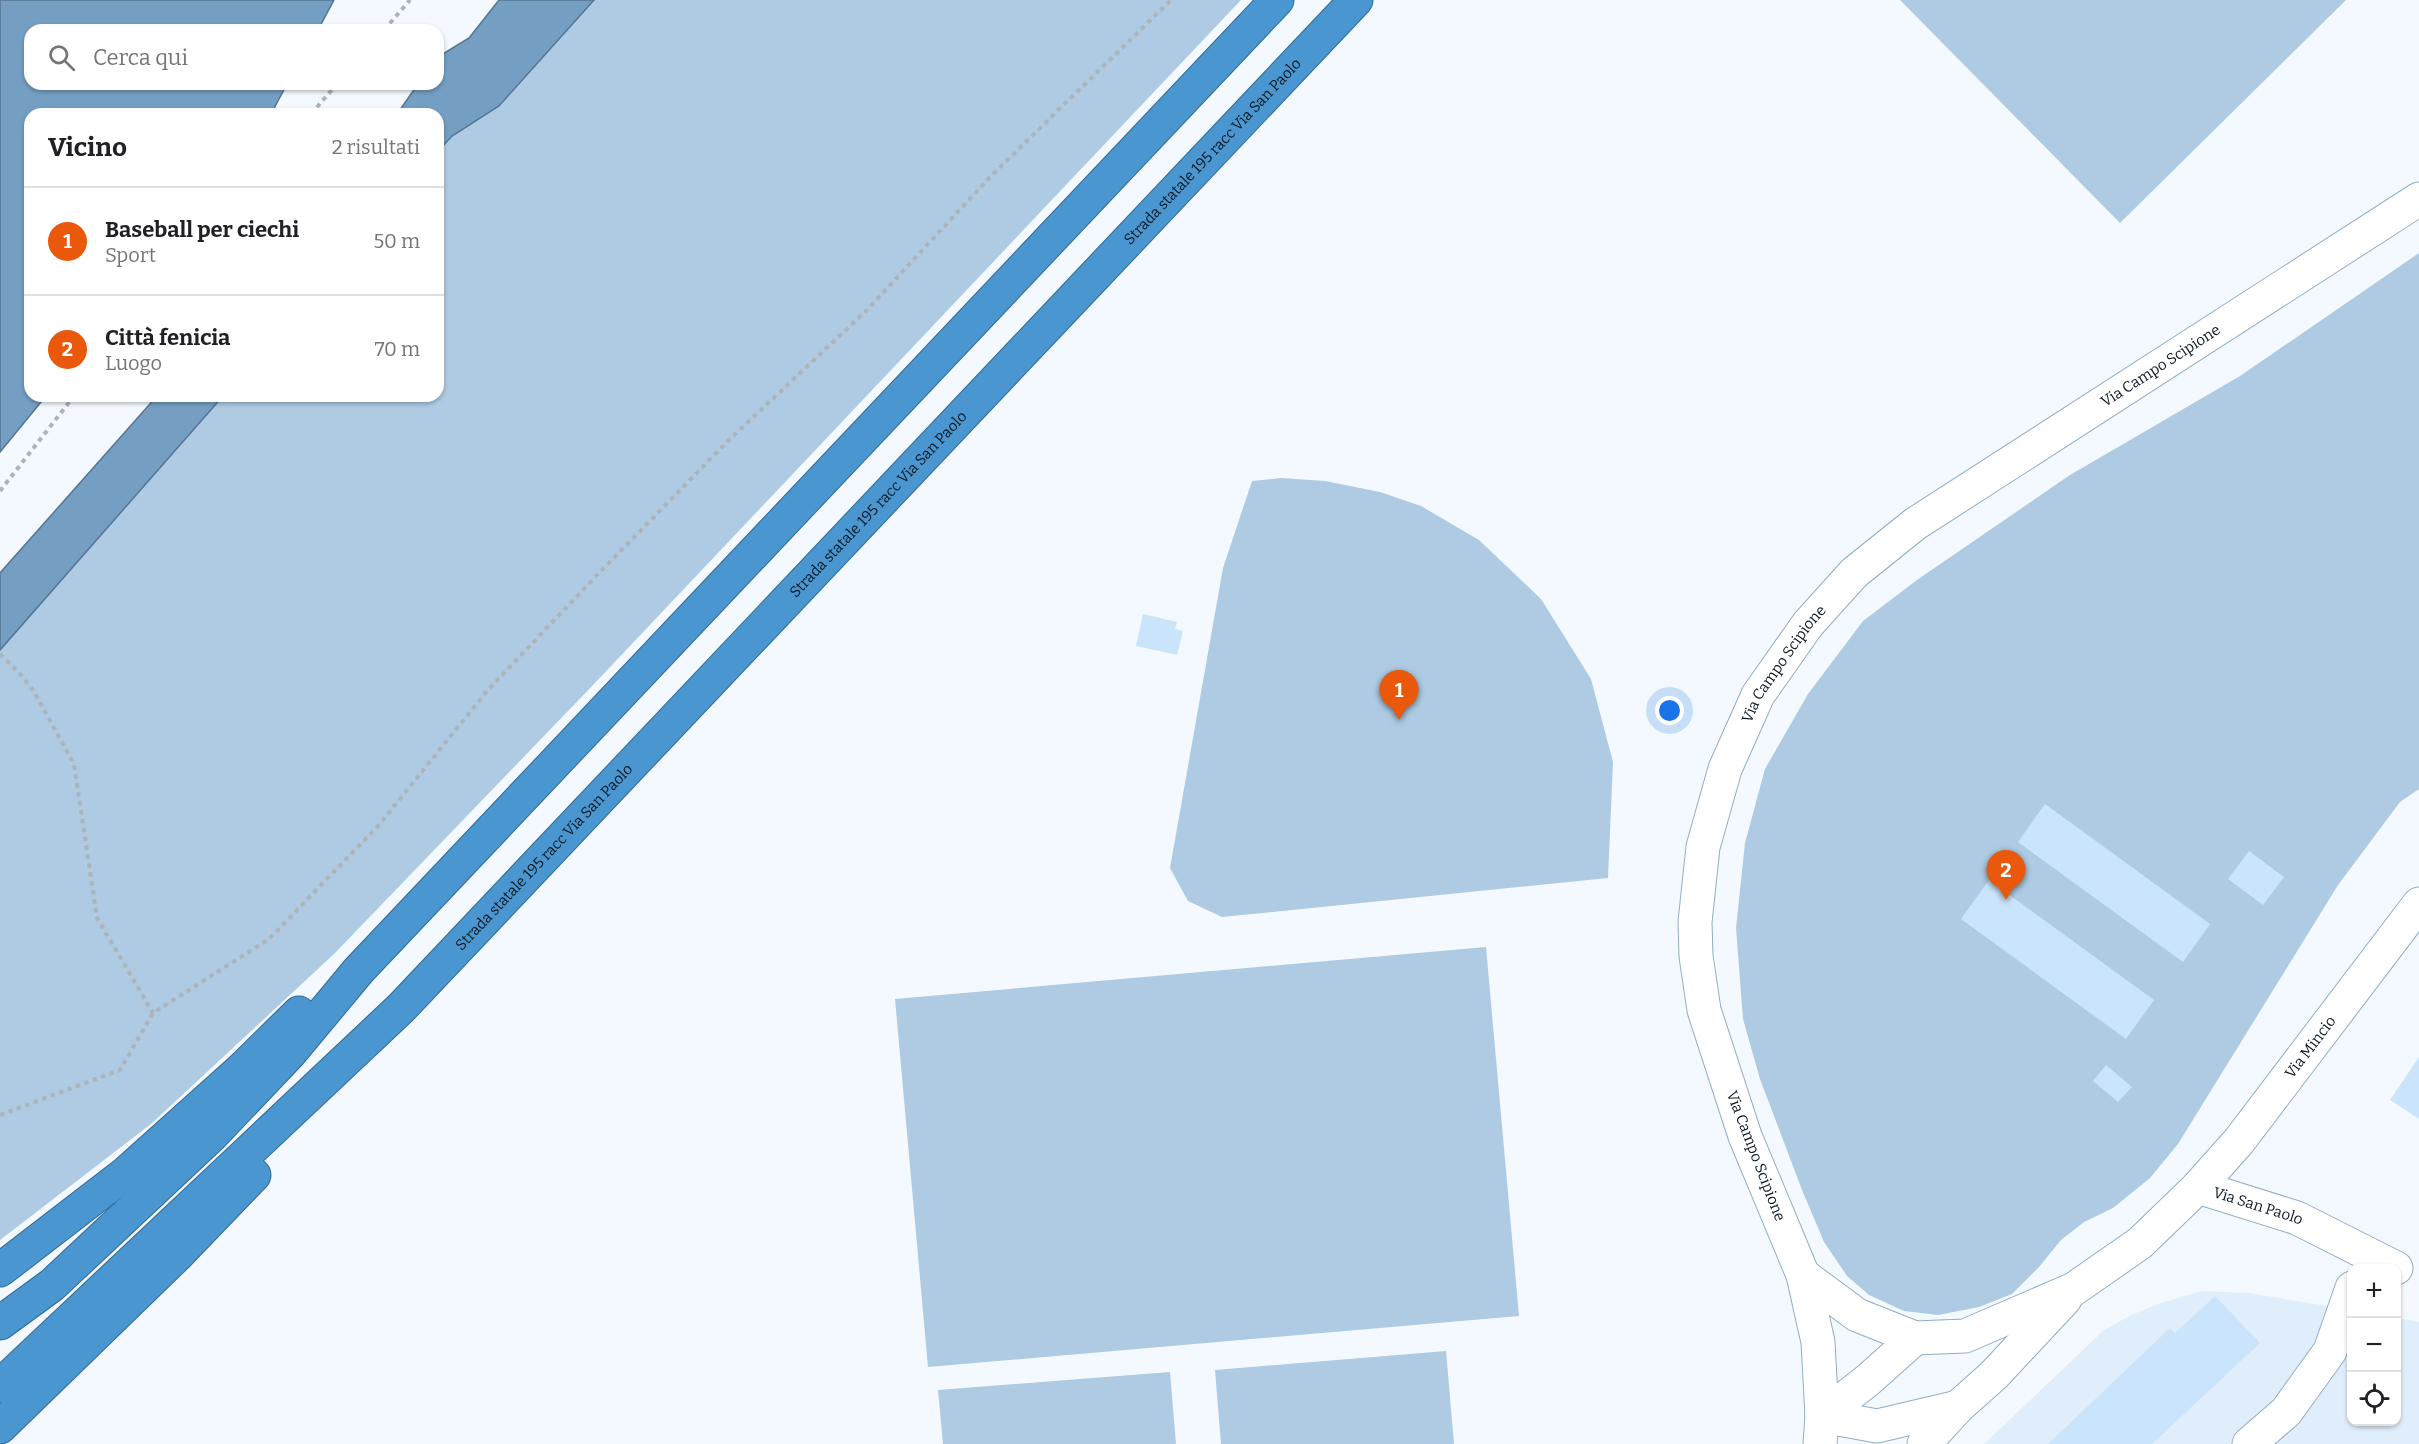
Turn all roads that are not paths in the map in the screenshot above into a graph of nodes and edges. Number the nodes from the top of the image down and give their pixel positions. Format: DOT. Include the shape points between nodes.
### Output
graph roads {
  1 [pos="1277,0"];
  2 [pos="1356,0"];
  3 [pos="2419,199"];
  4 [pos="2419,904"];
  5 [pos="359,970"];
  6 [pos="401,1008"];
  7 [pos="2198,1187"];
  8 [pos="2361,1260"];
  9 [pos="2377,1264"];
  10 [pos="0,1270"];
  11 [pos="2401,1271"];
  12 [pos="1803,1275"];
  13 [pos="2419,1280"];
  14 [pos="2074,1289"];
  15 [pos="2347,1303"];
  16 [pos="0,1323"];
  17 [pos="1915,1338"];
  18 [pos="0,1386"];
  19 [pos="1958,1407"];
  20 [pos="0,1427"];
  21 [pos="1821,1430"];
  22 [pos="1924,1444"];
  23 [pos="2249,1444"];
  1 -- 5 [label="highway"];
  2 -- 6 [label="highway, Strada statale 195 racc Via San Paolo"];
  3 -- 12 [label="street, Via Campo Scipione" via="1915,524 1854,573 1808,624 1758,695 1725,769 1703,847 1695,922 1696,956 1704,1010 1745,1136"];
  4 -- 7 [label="street, Via Mincio" via="2239,1141"];
  5 -- 10 [label="highway" via="298,1014 126,1173"];
  5 -- 16 [label="highway" via="289,1054 212,1135 52,1285"];
  6 -- 18 [label="highway"];
  6 -- 20 [label="highway" via="353,1073 176,1256"];
  7 -- 8 [label="street, Via San Paolo" via="2297,1218"];
  7 -- 14 [label="street, Via San Paolo" via="2140,1243"];
  8 -- 9 [label="street, Via San Paolo"];
  11 -- 13 [label="street, Via San Paolo"];
  12 -- 17 [label="street, Via San Paolo" via="1857,1315"];
  12 -- 21 [label="street, Via Campo Scipione" via="1818,1342"];
  14 -- 17 [label="street, Via San Paolo" via="1965,1336"];
  14 -- 19 [label="street, Via San Paolo" via="1994,1375"];
  15 -- 23 [label="street" via="2331,1351 2286,1413"];
  17 -- 21 [label="street"];
  19 -- 21 [label="street" via="1877,1426"];
  19 -- 22 [label="street, Via San Paolo"];
}
